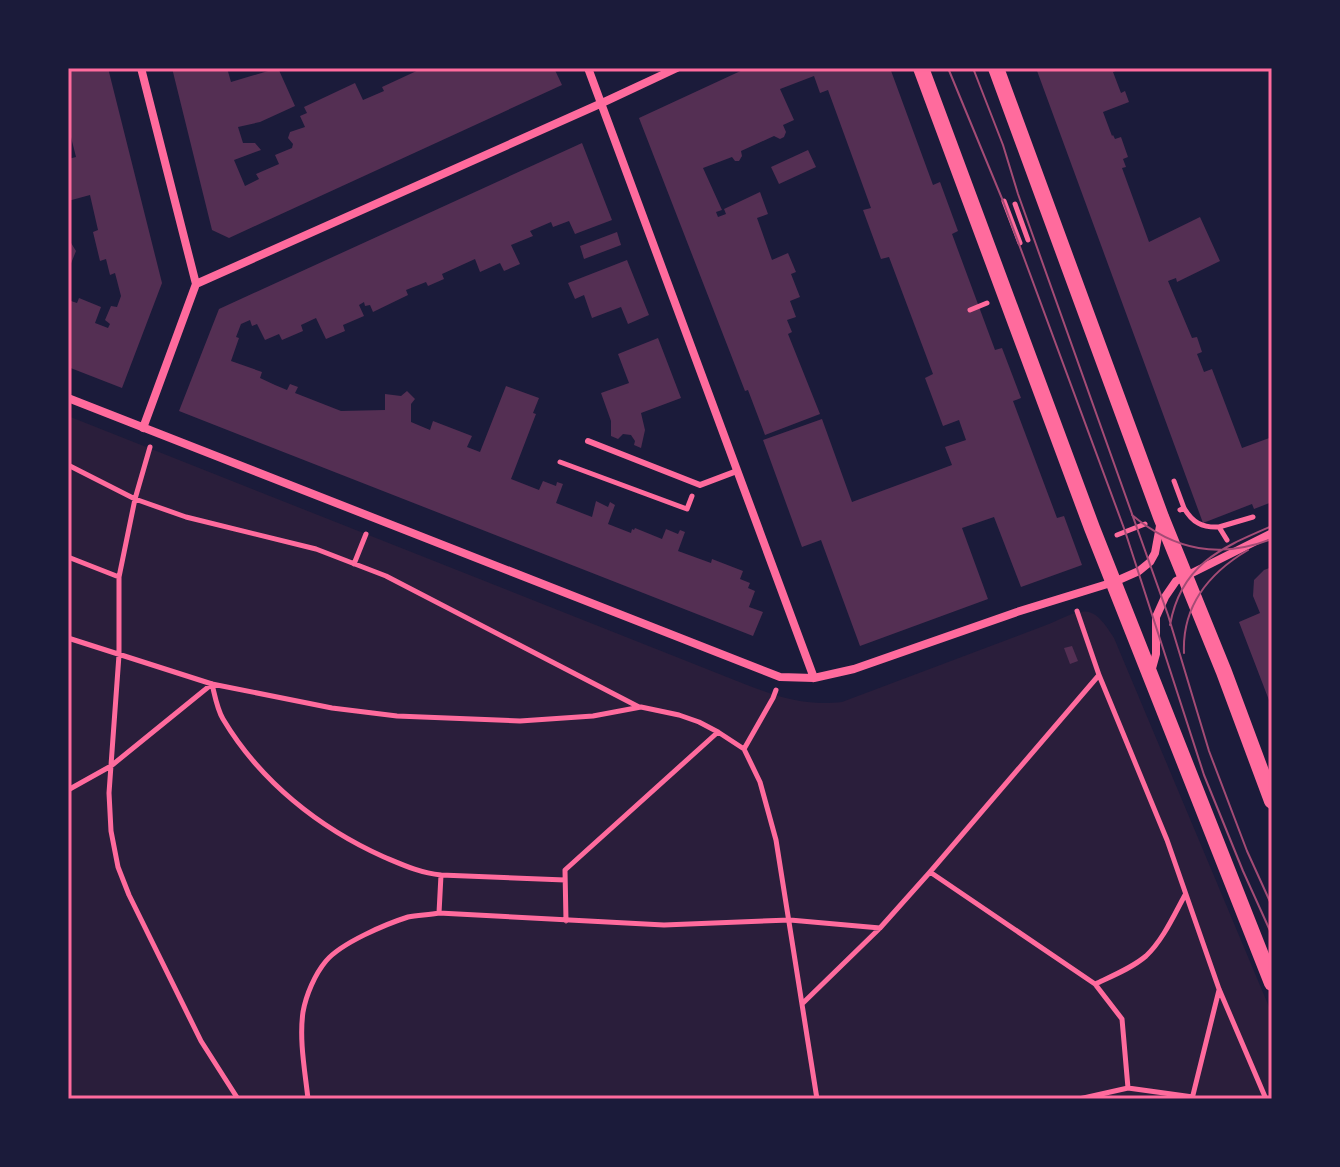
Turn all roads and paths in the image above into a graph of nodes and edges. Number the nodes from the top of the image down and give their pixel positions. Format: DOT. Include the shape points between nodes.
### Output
graph roads {
  1 [pos="141,68"];
  2 [pos="588,68"];
  3 [pos="677,68"];
  4 [pos="921,68"];
  5 [pos="996,68"];
  6 [pos="602,103"];
  7 [pos="1004,201"];
  8 [pos="1015,204"];
  9 [pos="1028,240"];
  10 [pos="1020,243"];
  11 [pos="196,284"];
  12 [pos="68,398"];
  13 [pos="143,428"];
  14 [pos="156,434"];
  15 [pos="588,441"];
  16 [pos="560,462"];
  17 [pos="68,465"];
  18 [pos="737,471"];
  19 [pos="696,483"];
  20 [pos="135,499"];
  21 [pos="1184,508"];
  22 [pos="1161,517"];
  23 [pos="1253,517"];
  24 [pos="372,518"];
  25 [pos="1219,527"];
  26 [pos="1272,533"];
  27 [pos="1097,542"];
  28 [pos="1234,551"];
  29 [pos="68,557"];
  30 [pos="354,564"];
  31 [pos="1185,575"];
  32 [pos="119,577"];
  33 [pos="1114,582"];
  34 [pos="1071,596"];
  35 [pos="68,638"];
  36 [pos="119,655"];
  37 [pos="1151,673"];
  38 [pos="1099,675"];
  39 [pos="780,677"];
  40 [pos="814,678"];
  41 [pos="212,684"];
  42 [pos="641,707"];
  43 [pos="718,732"];
  44 [pos="744,749"];
  45 [pos="111,766"];
  46 [pos="68,790"];
  47 [pos="1272,801"];
  48 [pos="930,872"];
  49 [pos="441,875"];
  50 [pos="565,880"];
  51 [pos="1186,894"];
  52 [pos="439,913"];
  53 [pos="790,920"];
  54 [pos="566,921"];
  55 [pos="880,928"];
  56 [pos="1272,983"];
  57 [pos="1095,984"];
  58 [pos="1219,989"];
  59 [pos="802,1003"];
  60 [pos="1128,1088"];
  61 [pos="1192,1098"];
  62 [pos="238,1099"];
  63 [pos="308,1099"];
  64 [pos="817,1099"];
  65 [pos="1079,1099"];
  66 [pos="1266,1099"];
  1 -- 11 [label="street"];
  2 -- 6 [label="street"];
  3 -- 6 [label="street"];
  4 -- 27 [label="main road"];
  5 -- 22 [label="main road"];
  6 -- 11 [label="street"];
  6 -- 18 [label="street"];
  7 -- 10 [label="path"];
  8 -- 9 [label="path"];
  11 -- 13 [label="street"];
  12 -- 13 [label="street"];
  13 -- 14 [label="street"];
  14 -- 20 [label="path"];
  14 -- 24 [label="street"];
  15 -- 19 [label="lane"];
  16 -- 19 [label="path" via="687,509"];
  17 -- 20 [label="path"];
  18 -- 19 [label="lane"];
  18 -- 40 [label="street"];
  20 -- 30 [label="path"];
  20 -- 32 [label="path"];
  21 -- 25 [label="path" via="1201,525"];
  22 -- 27 [label="path"];
  22 -- 31 [label="main road"];
  22 -- 33 [label="street" via="1150,562"];
  23 -- 25 [label="path"];
  24 -- 30 [label="path"];
  24 -- 39 [label="street"];
  25 -- 28 [label="path"];
  26 -- 28 [label="street"];
  27 -- 33 [label="main road"];
  28 -- 31 [label="street"];
  29 -- 32 [label="path"];
  30 -- 42 [label="path"];
  31 -- 37 [label="street" via="1156,617"];
  31 -- 47 [label="main road"];
  32 -- 36 [label="path"];
  33 -- 34 [label="street"];
  33 -- 37 [label="main road"];
  34 -- 38 [label="path"];
  34 -- 40 [label="street"];
  35 -- 36 [label="path"];
  36 -- 41 [label="path"];
  36 -- 45 [label="path"];
  37 -- 56 [label="main road"];
  38 -- 48 [label="path"];
  38 -- 51 [label="path"];
  39 -- 40 [label="street"];
  39 -- 44 [label="path"];
  41 -- 42 [label="path" via="397,716 520,721"];
  41 -- 45 [label="path"];
  41 -- 49 [label="path" via="222,717 270,780 295,802 363,847 414,870"];
  42 -- 43 [label="path" via="679,715"];
  43 -- 44 [label="path"];
  43 -- 50 [label="path" via="565,870"];
  44 -- 53 [label="path" via="760,782 776,840"];
  45 -- 46 [label="path"];
  45 -- 62 [label="path" via="111,831 118,867 201,1041"];
  48 -- 55 [label="path"];
  48 -- 57 [label="path"];
  49 -- 50 [label="path"];
  49 -- 52 [label="path"];
  50 -- 54 [label="path"];
  51 -- 57 [label="path" via="1147,955"];
  51 -- 58 [label="path"];
  52 -- 54 [label="path"];
  52 -- 63 [label="path" via="409,917 366,934 327,960 303,1011"];
  53 -- 54 [label="path" via="664,925"];
  53 -- 55 [label="path"];
  53 -- 59 [label="path"];
  55 -- 59 [label="path"];
  57 -- 60 [label="path" via="1122,1019"];
  58 -- 61 [label="path"];
  58 -- 66 [label="path"];
  59 -- 64 [label="path"];
  60 -- 61 [label="path"];
  60 -- 65 [label="path"];
}
